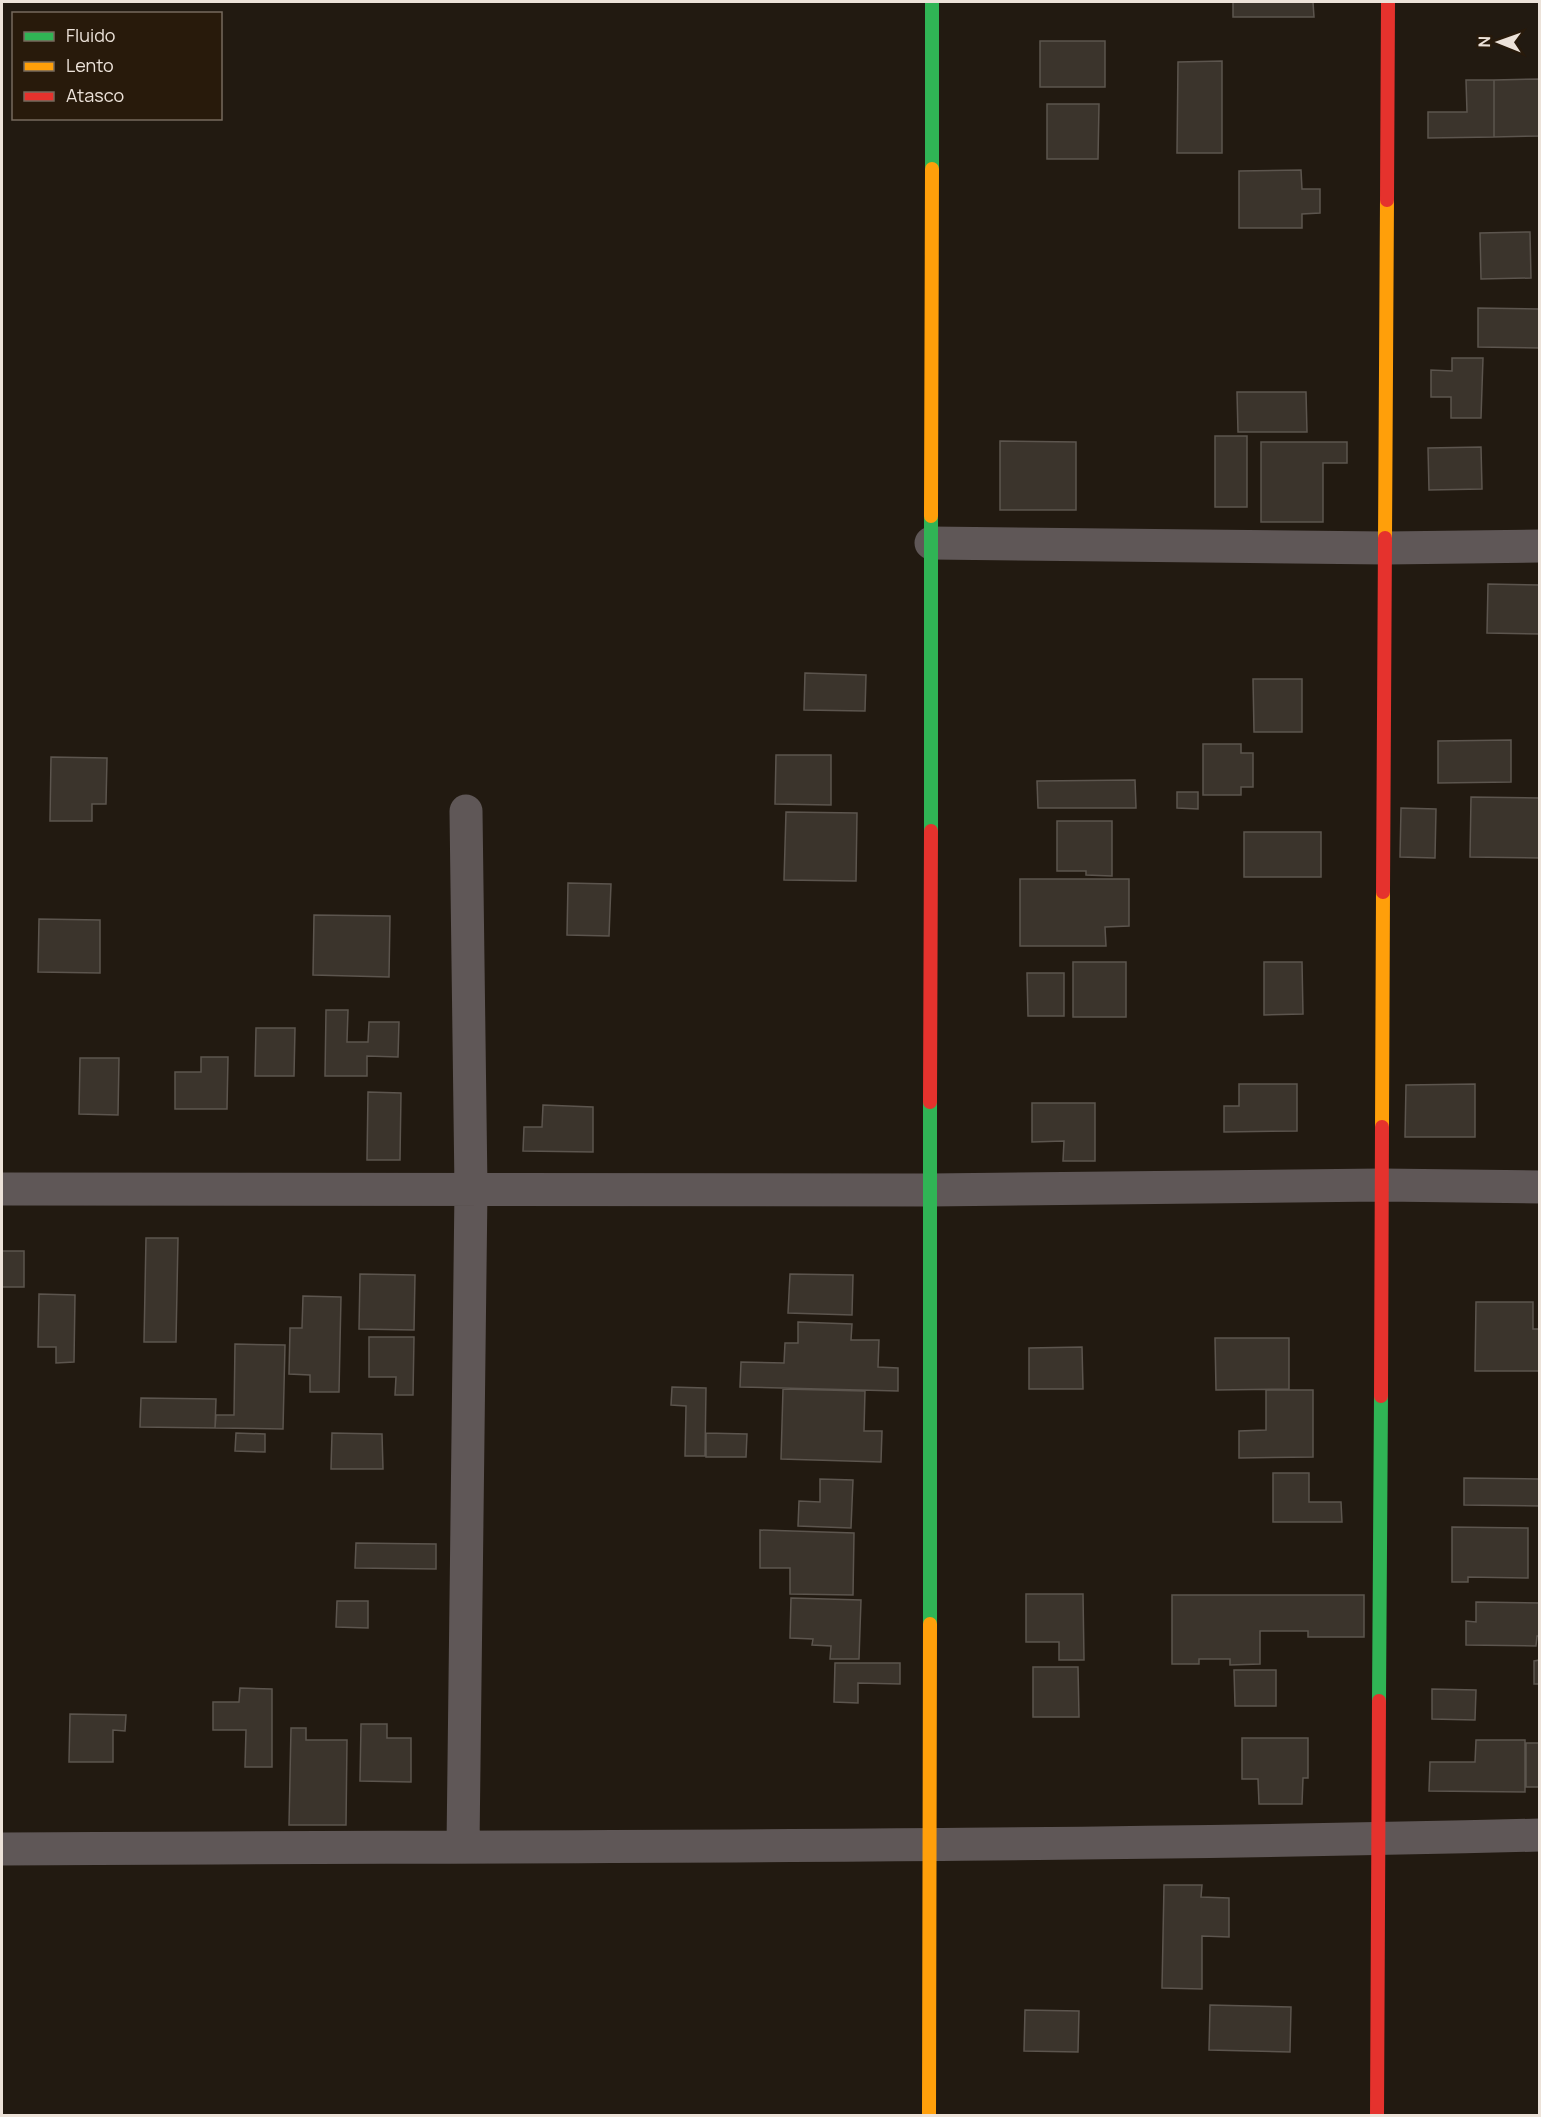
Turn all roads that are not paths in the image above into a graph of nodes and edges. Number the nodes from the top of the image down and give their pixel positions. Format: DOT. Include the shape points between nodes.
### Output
graph roads {
  1 [pos="932,2"];
  2 [pos="1388,2"];
  3 [pos="931,543"];
  4 [pos="1539,546"];
  5 [pos="1386,548"];
  6 [pos="466,811"];
  7 [pos="1382,1185"];
  8 [pos="1539,1187"];
  9 [pos="2,1189"];
  10 [pos="471,1189"];
  11 [pos="930,1190"];
  12 [pos="1539,1835"];
  13 [pos="1378,1839"];
  14 [pos="929,1843"];
  15 [pos="463,1846"];
  16 [pos="2,1849"];
  17 [pos="929,2115"];
  18 [pos="1377,2115"];
  1 -- 3 [label="street"];
  2 -- 5 [label="street"];
  3 -- 5 [label="street"];
  3 -- 11 [label="street"];
  4 -- 5 [label="street"];
  5 -- 7 [label="street"];
  6 -- 10 [label="street"];
  7 -- 8 [label="street"];
  7 -- 11 [label="street"];
  7 -- 13 [label="street"];
  9 -- 10 [label="street"];
  10 -- 11 [label="street"];
  10 -- 15 [label="street"];
  11 -- 14 [label="street"];
  12 -- 13 [label="street"];
  13 -- 14 [label="street"];
  13 -- 18 [label="street"];
  14 -- 15 [label="street"];
  14 -- 17 [label="street"];
  15 -- 16 [label="street"];
}
